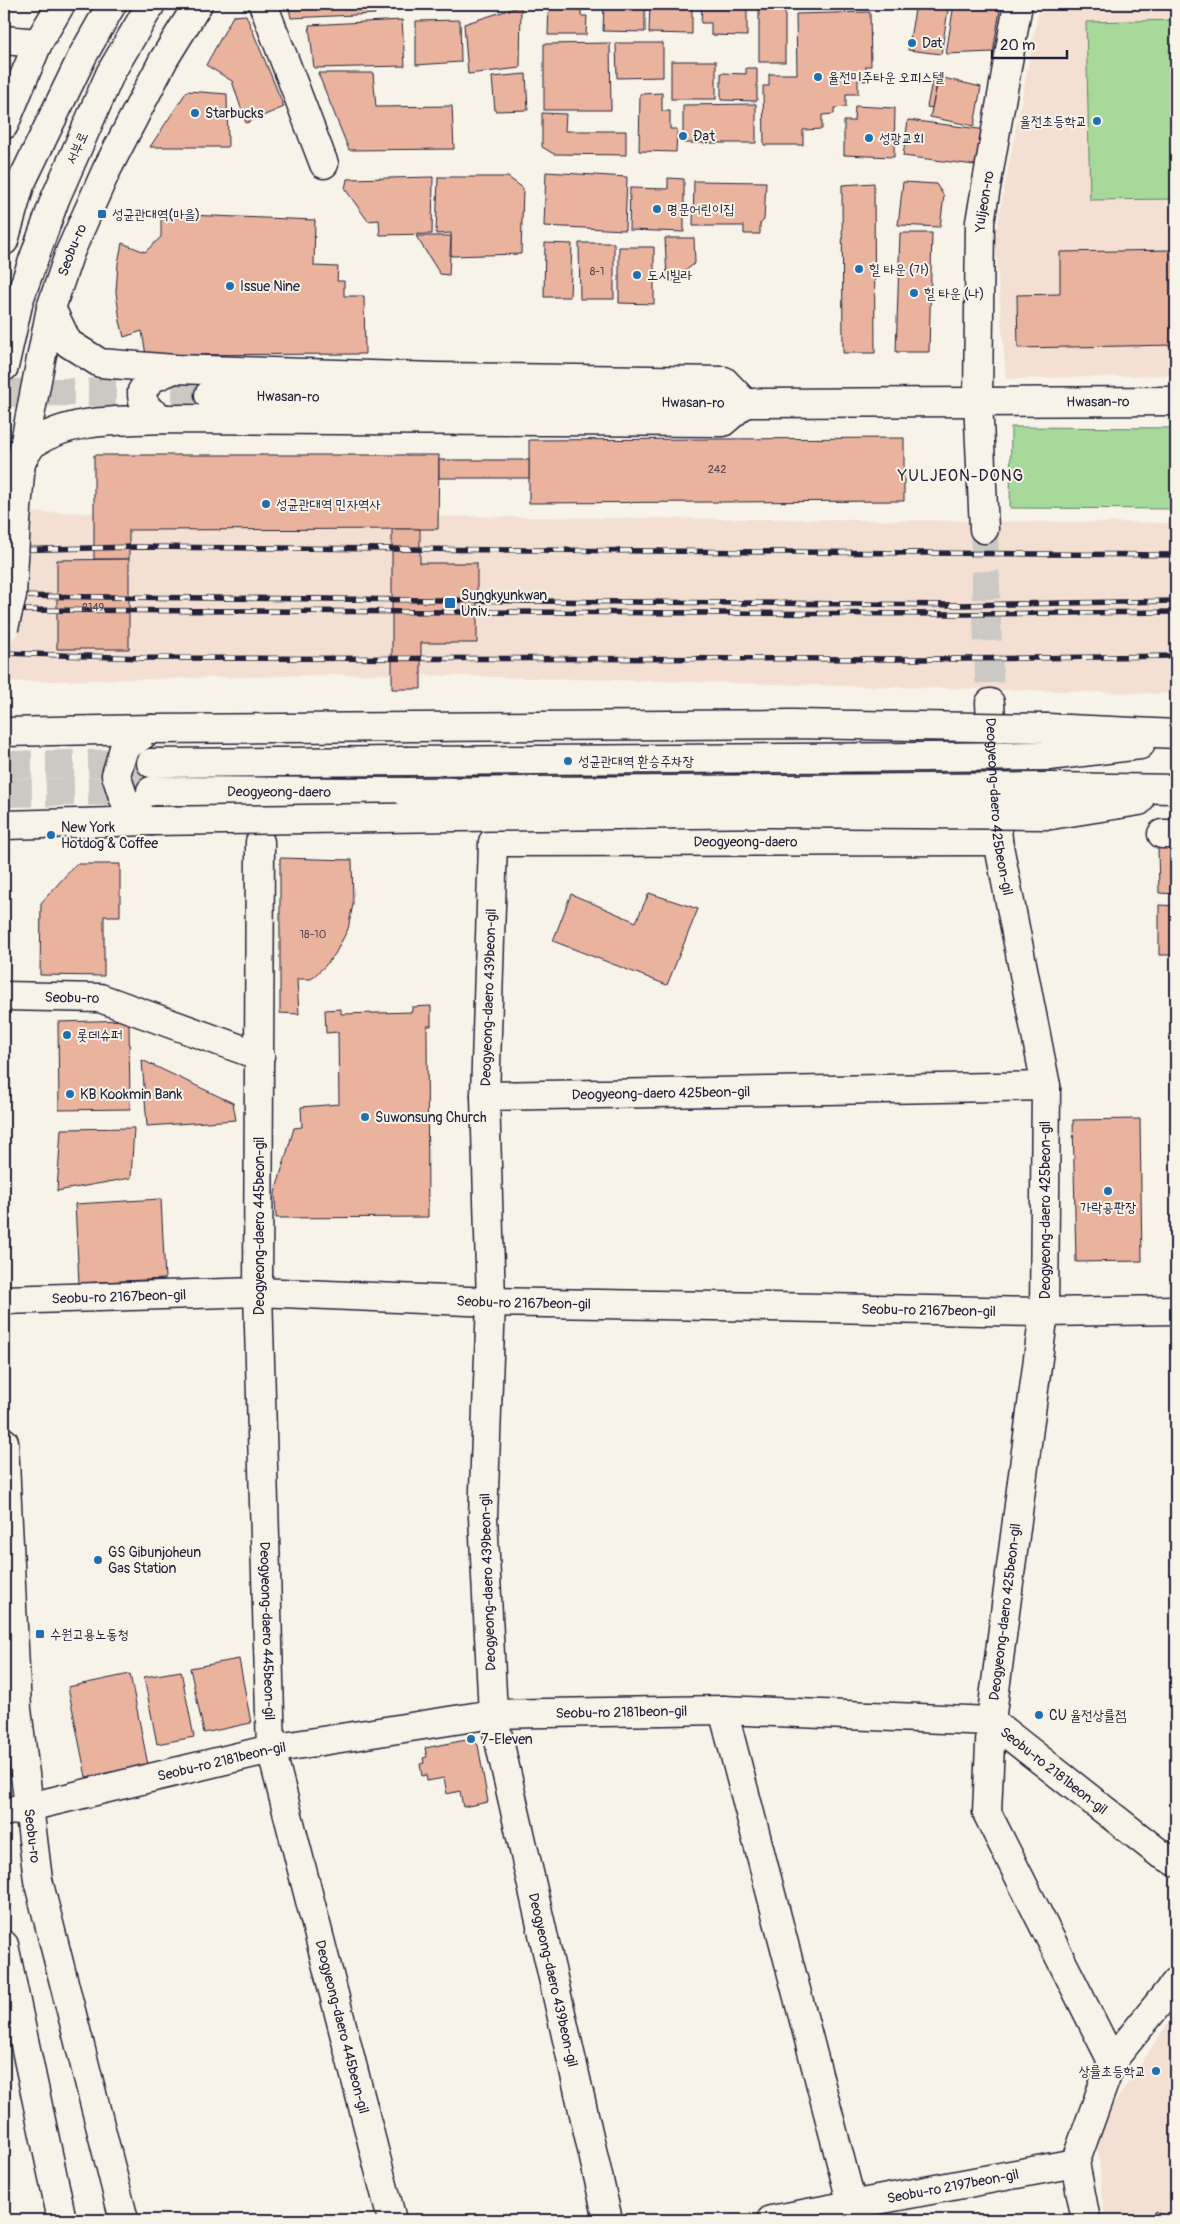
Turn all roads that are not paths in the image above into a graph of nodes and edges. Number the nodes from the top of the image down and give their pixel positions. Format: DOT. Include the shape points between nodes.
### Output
graph roads {
  1 [pos="61,4"];
  2 [pos="112,4"];
  3 [pos="151,4"];
  4 [pos="198,4"];
  5 [pos="263,4"];
  6 [pos="1018,4"];
  7 [pos="4,40"];
  8 [pos="38,43"];
  9 [pos="4,125"];
  10 [pos="324,164"];
  11 [pos="4,242"];
  12 [pos="51,308"];
  13 [pos="4,368"];
  14 [pos="174,369"];
  15 [pos="209,395"];
  16 [pos="978,401"];
  17 [pos="1176,401"];
  18 [pos="745,403"];
  19 [pos="165,419"];
  20 [pos="21,462"];
  21 [pos="984,529"];
  22 [pos="4,628"];
  23 [pos="990,703"];
  24 [pos="151,730"];
  25 [pos="4,732"];
  26 [pos="1176,734"];
  27 [pos="1176,741"];
  28 [pos="151,763"];
  29 [pos="1176,789"];
  30 [pos="151,791"];
  31 [pos="1176,795"];
  32 [pos="151,821"];
  33 [pos="4,825"];
  34 [pos="998,841"];
  35 [pos="260,842"];
  36 [pos="493,842"];
  37 [pos="4,996"];
  38 [pos="260,1056"];
  39 [pos="1046,1086"];
  40 [pos="485,1096"];
  41 [pos="258,1292"];
  42 [pos="4,1300"];
  43 [pos="491,1302"];
  44 [pos="1176,1310"];
  45 [pos="1044,1312"];
  46 [pos="4,1442"];
  47 [pos="723,1710"];
  48 [pos="493,1714"];
  49 [pos="991,1720"];
  50 [pos="271,1749"];
  51 [pos="16,1809"];
  52 [pos="1176,1862"];
  53 [pos="4,1945"];
  54 [pos="1176,1982"];
  55 [pos="1112,2061"];
  56 [pos="1075,2163"];
  57 [pos="854,2213"];
  58 [pos="62,2220"];
  59 [pos="124,2220"];
  60 [pos="392,2220"];
  61 [pos="608,2220"];
  62 [pos="770,2220"];
  63 [pos="1086,2220"];
  1 -- 8 [label="street"];
  2 -- 11 [label="street" via="83,55 20,185"];
  3 -- 13 [label="street, 서부로" via="111,72 55,199 19,300"];
  4 -- 12 [label="street, Seobu-ro" via="164,59 106,171 70,252"];
  5 -- 10 [label="street"];
  6 -- 16 [label="street, Yuljeon-ro" via="980,222"];
  7 -- 8 [label="street"];
  8 -- 9 [label="street"];
  12 -- 14 [label="street" via="68,343 100,363"];
  12 -- 20 [label="street, Seobu-ro"];
  14 -- 18 [label="street" via="724,381"];
  14 -- 19 [label="street" via="151,379 142,391 143,402 150,412"];
  15 -- 18 [label="street, Hwasan-ro"];
  16 -- 17 [label="street, Hwasan-ro"];
  16 -- 18 [label="street, Hwasan-ro"];
  16 -- 21 [label="street, Yuljeon-ro"];
  18 -- 19 [label="street" via="724,422"];
  19 -- 20 [label="street" via="82,424 33,444"];
  20 -- 22 [label="street, Seobu-ro, bridge" via="12,595"];
  23 -- 34 [label="street, Deogyeong-daero 425beon-gil"];
  24 -- 25 [label="street"];
  24 -- 26 [label="street, bridge" via="782,724 1047,728"];
  24 -- 32 [label="street" via="124,748 116,774 124,799"];
  27 -- 28 [label="street, Deogyeong-daero, bridge" via="1049,756"];
  29 -- 30 [label="street, Deogyeong-daero, bridge"];
  31 -- 32 [label="street, bridge" via="1051,815 768,813"];
  32 -- 33 [label="street"];
  34 -- 36 [label="street, Deogyeong-daero"];
  34 -- 39 [label="street, Deogyeong-daero 425beon-gil"];
  35 -- 38 [label="street, Deogyeong-daero 445beon-gil"];
  36 -- 40 [label="street, Deogyeong-daero 439beon-gil"];
  37 -- 38 [label="street, Seobu-ro" via="100,998"];
  38 -- 41 [label="street, Deogyeong-daero 445beon-gil"];
  39 -- 40 [label="street, Deogyeong-daero 425beon-gil"];
  39 -- 45 [label="street, Deogyeong-daero 425beon-gil"];
  40 -- 43 [label="street, Deogyeong-daero 439beon-gil"];
  41 -- 42 [label="street, Seobu-ro 2167beon-gil"];
  41 -- 43 [label="street, Seobu-ro 2167beon-gil"];
  41 -- 50 [label="street, Deogyeong-daero 445beon-gil"];
  43 -- 45 [label="street, Seobu-ro 2167beon-gil"];
  43 -- 48 [label="street, Deogyeong-daero 439beon-gil" via="483,1517"];
  44 -- 45 [label="street, Seobu-ro 2167beon-gil"];
  45 -- 49 [label="street, Deogyeong-daero 425beon-gil"];
  46 -- 51 [label="street, Seobu-ro" via="17,1709"];
  47 -- 48 [label="street, Seobu-ro 2181beon-gil"];
  47 -- 49 [label="street, Seobu-ro 2181beon-gil"];
  47 -- 57 [label="street"];
  48 -- 50 [label="street, Seobu-ro 2181beon-gil"];
  48 -- 61 [label="street, Deogyeong-daero 439beon-gil"];
  49 -- 52 [label="street, Seobu-ro 2181beon-gil" via="1159,1853"];
  49 -- 55 [label="street, Deogyeong-daero 425beon-gil" via="987,1813"];
  50 -- 51 [label="street, Seobu-ro 2181beon-gil"];
  50 -- 60 [label="street, Deogyeong-daero 445beon-gil"];
  51 -- 59 [label="street, Seobu-ro" via="38,1880"];
  53 -- 58 [label="street"];
  54 -- 55 [label="street"];
  55 -- 56 [label="street"];
  56 -- 57 [label="street, Seobu-ro 2197beon-gil"];
  56 -- 63 [label="street"];
  57 -- 62 [label="street, Seobu-ro 2197beon-gil"];
}
